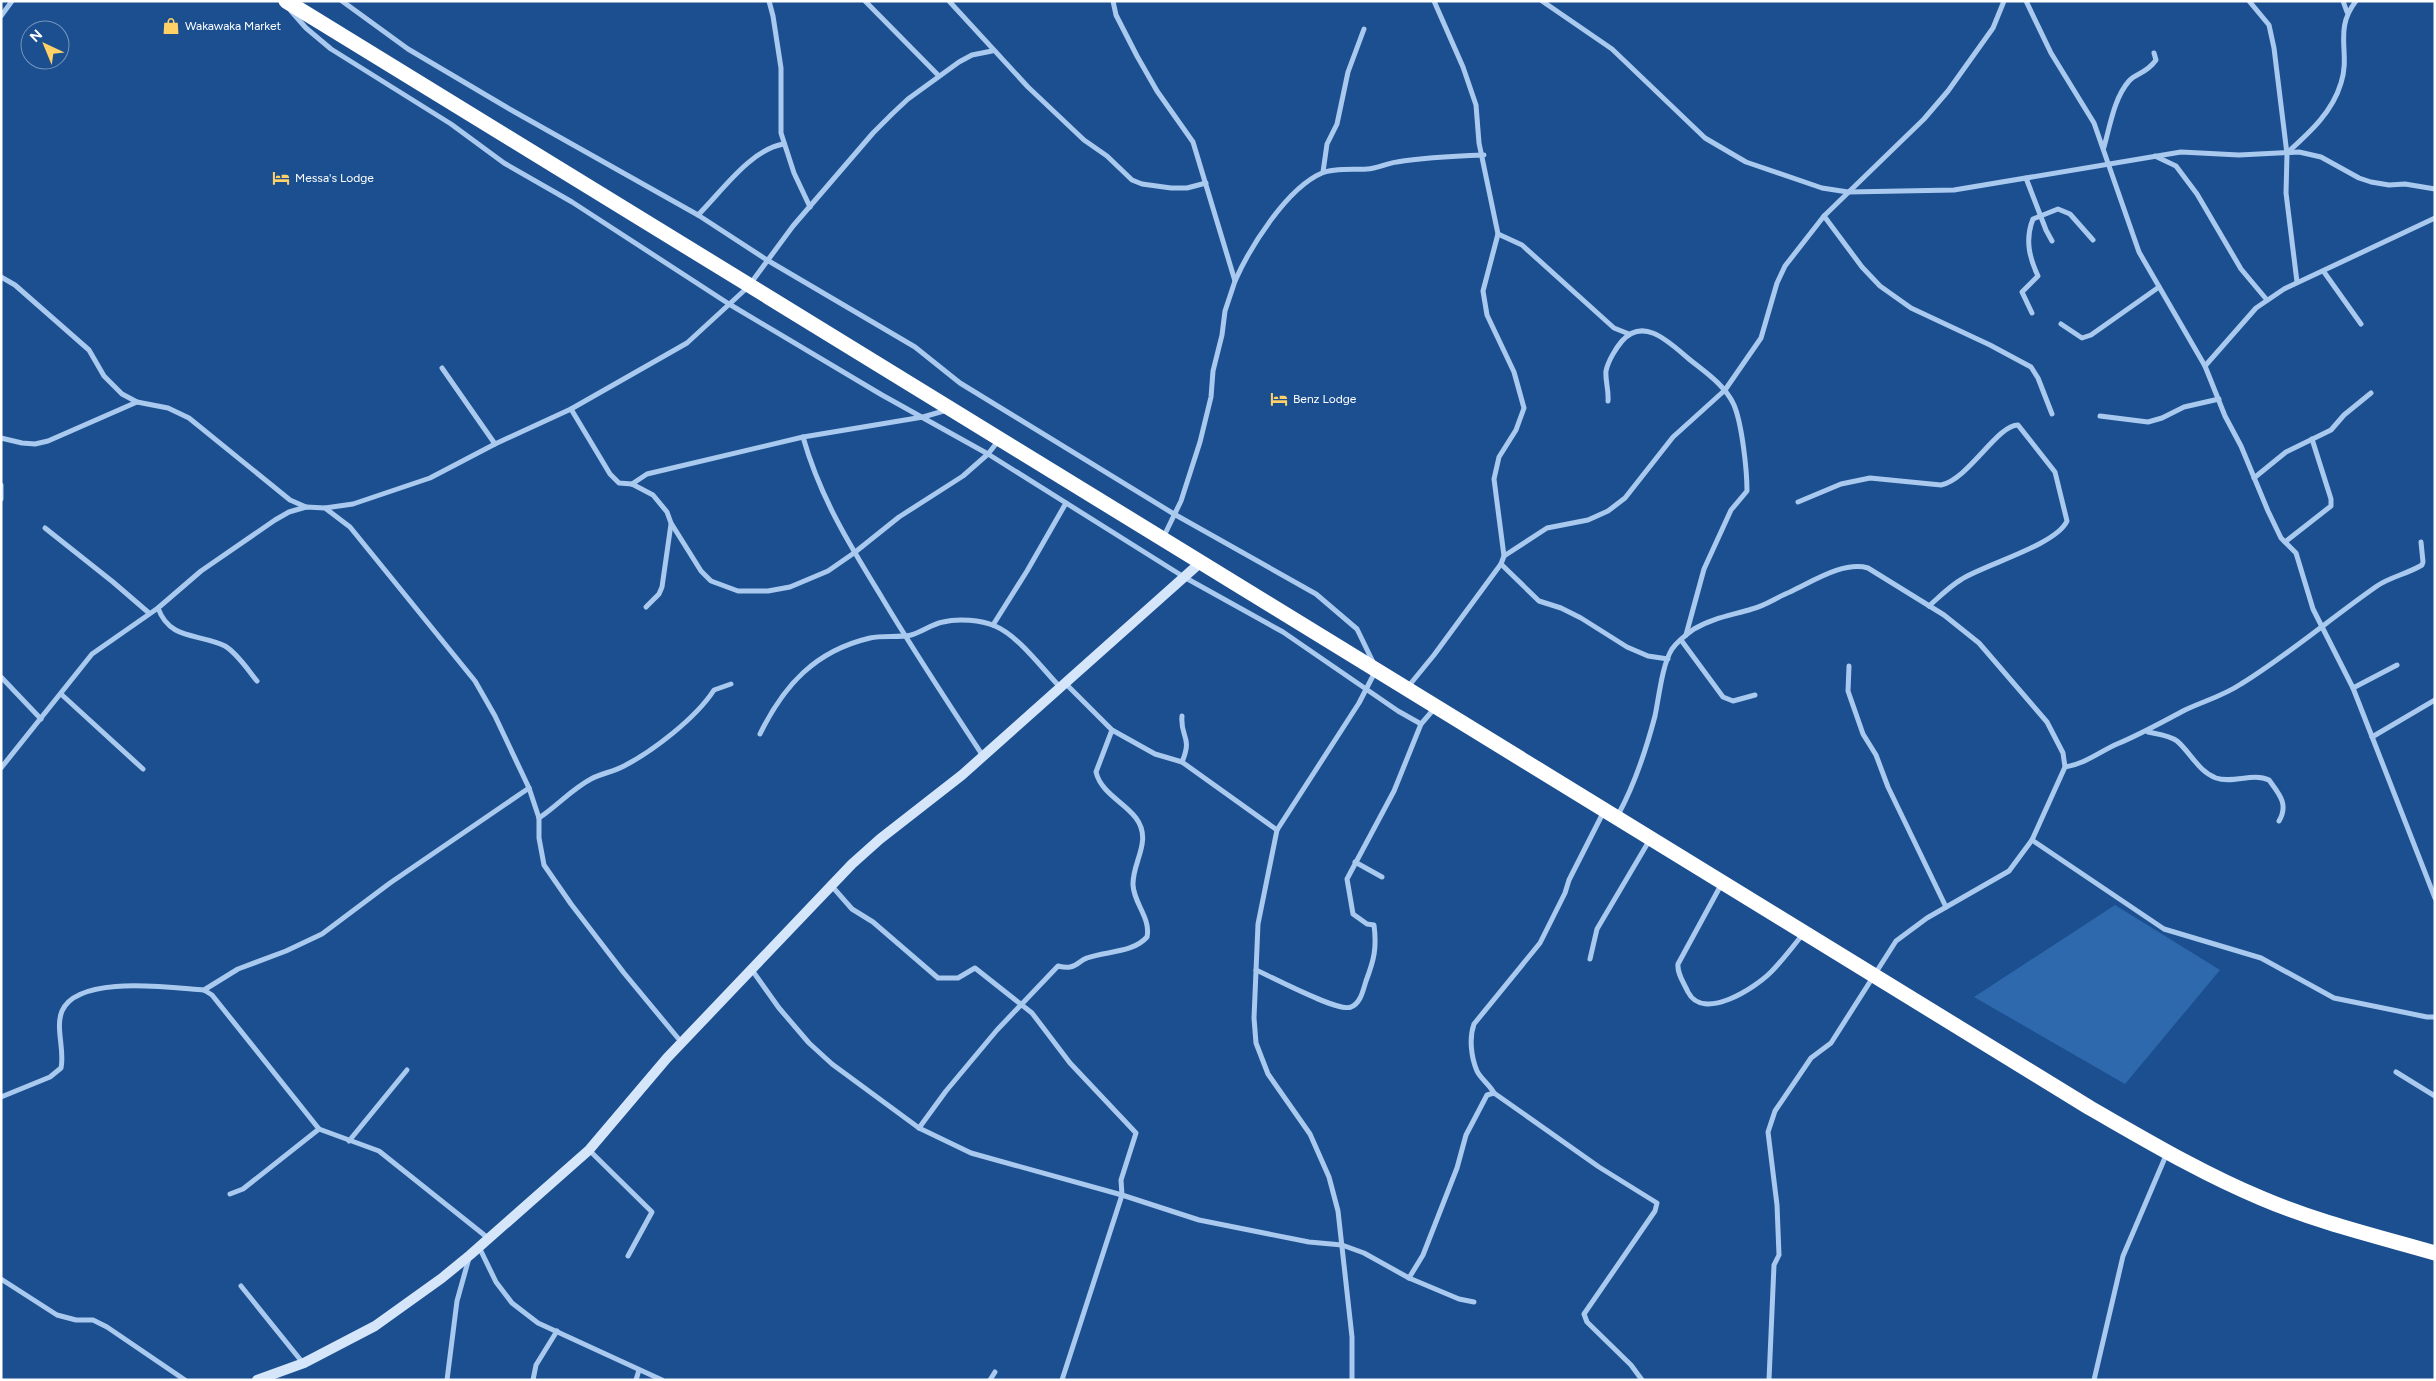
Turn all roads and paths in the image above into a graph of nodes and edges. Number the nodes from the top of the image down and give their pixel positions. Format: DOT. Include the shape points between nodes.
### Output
graph roads {
  1 [pos="12,1"];
  2 [pos="284,1"];
  3 [pos="342,1"];
  4 [pos="769,1"];
  5 [pos="865,1"];
  6 [pos="949,1"];
  7 [pos="1113,1"];
  8 [pos="1434,1"];
  9 [pos="1542,1"];
  10 [pos="2004,1"];
  11 [pos="2026,1"];
  12 [pos="2344,1"];
  13 [pos="2356,1"];
  14 [pos="2252,2"];
  15 [pos="2347,12"];
  16 [pos="1,16"];
  17 [pos="1364,29"];
  18 [pos="992,51"];
  19 [pos="2154,52"];
  20 [pos="939,76"];
  21 [pos="784,144"];
  22 [pos="2104,148"];
  23 [pos="2287,154"];
  24 [pos="1484,155"];
  25 [pos="2154,156"];
  26 [pos="2107,164"];
  27 [pos="1323,172"];
  28 [pos="2026,178"];
  29 [pos="1206,183"];
  30 [pos="2435,189"];
  31 [pos="1848,192"];
  32 [pos="810,207"];
  33 [pos="698,214"];
  34 [pos="1824,216"];
  35 [pos="2040,216"];
  36 [pos="2435,218"];
  37 [pos="1498,234"];
  38 [pos="2093,240"];
  39 [pos="2052,241"];
  40 [pos="767,260"];
  41 [pos="2324,272"];
  42 [pos="1,277"];
  43 [pos="1235,281"];
  44 [pos="2297,282"];
  45 [pos="748,286"];
  46 [pos="2159,287"];
  47 [pos="2267,300"];
  48 [pos="729,304"];
  49 [pos="2032,313"];
  50 [pos="2061,324"];
  51 [pos="2361,324"];
  52 [pos="1629,334"];
  53 [pos="2205,366"];
  54 [pos="442,368"];
  55 [pos="1725,390"];
  56 [pos="2371,393"];
  57 [pos="2219,399"];
  58 [pos="1608,401"];
  59 [pos="137,402"];
  60 [pos="571,409"];
  61 [pos="950,409"];
  62 [pos="2052,414"];
  63 [pos="2100,416"];
  64 [pos="923,417"];
  65 [pos="803,437"];
  66 [pos="1,438"];
  67 [pos="2312,439"];
  68 [pos="1000,440"];
  69 [pos="495,444"];
  70 [pos="988,454"];
  71 [pos="2254,478"];
  72 [pos="632,484"];
  73 [pos="1,485"];
  74 [pos="1,499"];
  75 [pos="1798,502"];
  76 [pos="1066,503"];
  77 [pos="306,507"];
  78 [pos="325,508"];
  79 [pos="1174,514"];
  80 [pos="671,523"];
  81 [pos="45,528"];
  82 [pos="1163,538"];
  83 [pos="2285,542"];
  84 [pos="2421,542"];
  85 [pos="854,553"];
  86 [pos="1504,556"];
  87 [pos="1201,562"];
  88 [pos="1501,564"];
  89 [pos="1184,577"];
  90 [pos="1929,606"];
  91 [pos="646,607"];
  92 [pos="158,608"];
  93 [pos="149,613"];
  94 [pos="993,625"];
  95 [pos="2320,626"];
  96 [pos="1686,635"];
  97 [pos="905,636"];
  98 [pos="1681,640"];
  99 [pos="1668,659"];
  100 [pos="2397,665"];
  101 [pos="1849,666"];
  102 [pos="1376,670"];
  103 [pos="1,677"];
  104 [pos="257,681"];
  105 [pos="731,684"];
  106 [pos="1064,686"];
  107 [pos="1407,688"];
  108 [pos="2353,688"];
  109 [pos="1367,689"];
  110 [pos="61,694"];
  111 [pos="1755,695"];
  112 [pos="2435,700"];
  113 [pos="1436,706"];
  114 [pos="1182,716"];
  115 [pos="41,719"];
  116 [pos="1421,724"];
  117 [pos="1112,730"];
  118 [pos="2147,732"];
  119 [pos="760,734"];
  120 [pos="2372,737"];
  121 [pos="983,756"];
  122 [pos="1182,762"];
  123 [pos="2065,767"];
  124 [pos="1,768"];
  125 [pos="143,769"];
  126 [pos="529,788"];
  127 [pos="1610,814"];
  128 [pos="539,818"];
  129 [pos="2279,821"];
  130 [pos="1276,830"];
  131 [pos="1651,838"];
  132 [pos="2032,840"];
  133 [pos="1356,862"];
  134 [pos="1382,877"];
  135 [pos="1722,882"];
  136 [pos="830,884"];
  137 [pos="2435,898"];
  138 [pos="1946,907"];
  139 [pos="1804,933"];
  140 [pos="1590,960"];
  141 [pos="752,970"];
  142 [pos="1256,970"];
  143 [pos="1875,976"];
  144 [pos="204,990"];
  145 [pos="1022,1004"];
  146 [pos="2435,1016"];
  147 [pos="682,1043"];
  148 [pos="407,1070"];
  149 [pos="2396,1072"];
  150 [pos="1494,1093"];
  151 [pos="2435,1096"];
  152 [pos="1,1097"];
  153 [pos="919,1128"];
  154 [pos="319,1129"];
  155 [pos="350,1141"];
  156 [pos="589,1150"];
  157 [pos="2167,1152"];
  158 [pos="230,1194"];
  159 [pos="1122,1196"];
  160 [pos="488,1238"];
  161 [pos="1342,1245"];
  162 [pos="478,1247"];
  163 [pos="2435,1252"];
  164 [pos="470,1255"];
  165 [pos="628,1256"];
  166 [pos="1,1278"];
  167 [pos="1409,1278"];
  168 [pos="241,1286"];
  169 [pos="1474,1302"];
  170 [pos="557,1331"];
  171 [pos="304,1363"];
  172 [pos="639,1370"];
  173 [pos="995,1372"];
  174 [pos="186,1380"];
  175 [pos="257,1380"];
  176 [pos="447,1380"];
  177 [pos="533,1380"];
  178 [pos="636,1380"];
  179 [pos="662,1380"];
  180 [pos="990,1380"];
  181 [pos="1062,1380"];
  182 [pos="1352,1380"];
  183 [pos="1642,1380"];
  184 [pos="1769,1380"];
  185 [pos="2094,1380"];
  1 -- 16 [label="street"];
  2 -- 45 [label="highway"];
  2 -- 48 [label="street" via="306,28 331,49 451,124 504,163 572,202"];
  3 -- 33 [label="street" via="432,64"];
  4 -- 21 [label="street" via="780,56 780,122"];
  5 -- 20 [label="street"];
  6 -- 18 [label="street"];
  7 -- 29 [label="street" via="1116,15 1137,56 1193,142"];
  8 -- 24 [label="street" via="1476,105"];
  9 -- 31 [label="street" via="1612,49 1684,121 1721,149 1770,172 1822,188"];
  10 -- 31 [label="street" via="1993,28 1948,91 1924,119"];
  11 -- 22 [label="street" via="2051,53 2091,116"];
  12 -- 15 [label="street"];
  13 -- 15 [label="street"];
  14 -- 23 [label="street" via="2269,25"];
  15 -- 23 [label="street" via="2343,26 2343,75 2336,96 2326,114"];
  17 -- 27 [label="street" via="1348,72 1337,124 1327,144"];
  18 -- 20 [label="street" via="972,55"];
  18 -- 29 [label="street" via="1084,140 1132,180 1170,188"];
  19 -- 22 [label="street" via="2156,60 2148,70 2130,79 2119,97"];
  20 -- 32 [label="street" via="908,99 879,127"];
  21 -- 32 [label="street"];
  21 -- 33 [label="street" via="773,146 751,160"];
  22 -- 26 [label="street"];
  23 -- 25 [label="street" via="2181,152"];
  23 -- 30 [label="street" via="2310,153 2371,182"];
  23 -- 44 [label="street" via="2286,193"];
  24 -- 27 [label="street" via="1435,157 1394,162 1370,169"];
  24 -- 37 [label="street"];
  25 -- 26 [label="street"];
  25 -- 47 [label="street" via="2176,166 2241,269"];
  26 -- 28 [label="street"];
  26 -- 46 [label="street" via="2139,252"];
  27 -- 43 [label="street" via="1299,189 1274,218"];
  28 -- 31 [label="street" via="1954,190"];
  28 -- 35 [label="street"];
  29 -- 43 [label="street"];
  31 -- 34 [label="street"];
  32 -- 40 [label="street"];
  33 -- 40 [label="street"];
  34 -- 55 [label="street" via="1785,266 1761,338"];
  34 -- 62 [label="street" via="1862,267 1880,286 1910,308 2031,367"];
  35 -- 38 [label="street" via="2058,209 2070,214"];
  35 -- 39 [label="street"];
  35 -- 49 [label="street" via="2033,220 2028,232 2030,259 2038,276 2022,292"];
  36 -- 41 [label="street"];
  37 -- 52 [label="street" via="1522,245 1614,328"];
  37 -- 86 [label="street" via="1483,291 1487,315 1514,372 1524,408 1516,430 1499,457 1494,479"];
  40 -- 45 [label="street"];
  40 -- 79 [label="street" via="915,347 960,383"];
  41 -- 44 [label="street"];
  41 -- 51 [label="street"];
  42 -- 59 [label="street" via="15,285 89,350 104,376 122,394"];
  43 -- 79 [label="street" via="1225,311 1200,442"];
  44 -- 47 [label="street"];
  45 -- 48 [label="street"];
  45 -- 61 [label="highway"];
  46 -- 50 [label="street" via="2091,335 2082,338"];
  46 -- 53 [label="street"];
  47 -- 53 [label="street"];
  48 -- 60 [label="street" via="687,343"];
  48 -- 64 [label="street"];
  52 -- 55 [label="street" via="1640,329 1654,332"];
  52 -- 58 [label="street" via="1608,365"];
  53 -- 57 [label="street"];
  54 -- 69 [label="street"];
  55 -- 86 [label="street" via="1673,437 1625,498 1614,507 1588,520 1547,528"];
  55 -- 96 [label="street" via="1738,418 1747,491 1731,510 1704,569"];
  56 -- 67 [label="street" via="2331,430"];
  57 -- 63 [label="street" via="2184,407 2148,422"];
  57 -- 71 [label="street"];
  59 -- 66 [label="street" via="48,441 28,444"];
  59 -- 77 [label="street" via="168,408 189,418 290,500"];
  60 -- 69 [label="street"];
  60 -- 72 [label="street" via="610,474 619,483"];
  61 -- 64 [label="street"];
  61 -- 68 [label="highway"];
  64 -- 65 [label="street"];
  64 -- 70 [label="street"];
  65 -- 72 [label="street" via="647,474"];
  65 -- 85 [label="street" via="820,490"];
  67 -- 71 [label="street" via="2286,452"];
  67 -- 83 [label="street" via="2331,506"];
  68 -- 70 [label="street"];
  68 -- 82 [label="highway"];
  69 -- 78 [label="street" via="414,484 353,504"];
  70 -- 76 [label="street"];
  70 -- 85 [label="street" via="963,476 899,517"];
  71 -- 83 [label="street"];
  72 -- 80 [label="street" via="653,495 668,512"];
  73 -- 74 [label="street"];
  75 -- 90 [label="street" via="1841,484 1870,478 1948,484 2008,427 2018,424 2055,472 2067,521 2064,528 1962,579"];
  76 -- 89 [label="street"];
  76 -- 94 [label="street"];
  77 -- 78 [label="street"];
  77 -- 92 [label="street" via="275,520 201,571"];
  78 -- 126 [label="street" via="350,527 475,682"];
  79 -- 82 [label="street"];
  79 -- 102 [label="street" via="1316,594 1357,629"];
  80 -- 85 [label="street" via="701,571 711,581 738,591 790,587 828,571"];
  80 -- 91 [label="street" via="662,587"];
  81 -- 93 [label="street"];
  82 -- 87 [label="highway"];
  83 -- 95 [label="street" via="2296,553"];
  84 -- 95 [label="street" via="2422,565 2379,585"];
  85 -- 97 [label="street"];
  86 -- 88 [label="street"];
  87 -- 89 [label="street"];
  87 -- 102 [label="highway"];
  88 -- 99 [label="street" via="1539,601 1581,618 1627,647 1648,656"];
  88 -- 107 [label="street"];
  89 -- 106 [label="street"];
  89 -- 109 [label="street" via="1283,632"];
  90 -- 96 [label="street" via="1861,566 1839,570 1754,609 1709,622"];
  90 -- 123 [label="street" via="1980,643 2040,712 2055,735"];
  92 -- 93 [label="street"];
  92 -- 104 [label="street" via="172,628 226,647"];
  93 -- 110 [label="street" via="92,654"];
  94 -- 97 [label="street" via="959,620 942,622"];
  94 -- 106 [label="street" via="1007,632"];
  95 -- 108 [label="street"];
  95 -- 118 [label="street" via="2284,656 2241,684"];
  96 -- 98 [label="street"];
  97 -- 119 [label="street" via="872,638 827,654 789,686 773,706"];
  97 -- 121 [label="street"];
  98 -- 99 [label="street"];
  98 -- 111 [label="street" via="1723,696 1734,701"];
  99 -- 127 [label="street" via="1636,776"];
  100 -- 108 [label="street"];
  101 -- 138 [label="street" via="1848,691 1863,734 1876,755"];
  102 -- 107 [label="highway"];
  102 -- 109 [label="street"];
  103 -- 115 [label="street"];
  105 -- 128 [label="street" via="714,690 707,701 670,735 624,766 589,780"];
  106 -- 117 [label="street"];
  106 -- 121 [label="street"];
  107 -- 113 [label="highway"];
  108 -- 120 [label="street"];
  109 -- 116 [label="street"];
  109 -- 130 [label="street"];
  110 -- 115 [label="street"];
  110 -- 125 [label="street"];
  112 -- 120 [label="street"];
  113 -- 116 [label="street"];
  113 -- 127 [label="highway"];
  114 -- 122 [label="street" via="1188,749"];
  115 -- 124 [label="street"];
  116 -- 133 [label="street" via="1394,790"];
  117 -- 122 [label="street" via="1155,754"];
  117 -- 145 [label="street" via="1096,772 1100,783 1136,818 1140,828 1144,844 1133,886 1147,922 1147,937 1131,947 1084,958 1077,966 1058,966"];
  118 -- 123 [label="street" via="2099,752 2085,762"];
  118 -- 129 [label="street" via="2177,742 2200,767 2216,778 2259,777 2269,780 2284,806"];
  120 -- 137 [label="street"];
  121 -- 136 [label="street"];
  122 -- 130 [label="street"];
  123 -- 132 [label="street"];
  126 -- 128 [label="street"];
  126 -- 144 [label="street" via="322,934 238,969"];
  127 -- 131 [label="highway"];
  127 -- 150 [label="street" via="1569,880 1540,943 1474,1024 1470,1036 1478,1073"];
  128 -- 147 [label="street" via="544,865 552,879"];
  130 -- 142 [label="street" via="1258,924"];
  131 -- 135 [label="highway"];
  131 -- 140 [label="street" via="1597,929"];
  132 -- 138 [label="street" via="2009,871"];
  132 -- 146 [label="street" via="2164,929 2261,958 2334,998"];
  133 -- 134 [label="street"];
  133 -- 142 [label="street" via="1346,879 1353,914 1374,925 1376,955 1361,997 1353,1007 1345,1009 1315,998"];
  135 -- 139 [label="highway"];
  135 -- 139 [label="street" via="1678,964 1677,970 1691,998 1697,1003 1729,1000 1747,990 1770,973"];
  136 -- 141 [label="street"];
  136 -- 145 [label="street" via="852,909 873,922 938,978 958,978 975,968"];
  138 -- 143 [label="street" via="1896,941"];
  139 -- 143 [label="highway"];
  141 -- 147 [label="street"];
  141 -- 153 [label="street" via="779,1008 815,1048"];
  142 -- 161 [label="street" via="1256,1043 1268,1074 1310,1134 1330,1177"];
  143 -- 157 [label="highway"];
  143 -- 184 [label="street" via="1831,1044 1811,1058 1775,1111 1770,1124 1779,1255 1774,1265"];
  144 -- 152 [label="street" via="145,985 106,987 77,997 66,1004 60,1016 61,1068 50,1077"];
  144 -- 154 [label="street" via="212,995"];
  145 -- 153 [label="street" via="965,1068"];
  145 -- 159 [label="street" via="1070,1063 1136,1133 1121,1180"];
  147 -- 156 [label="street"];
  148 -- 155 [label="street"];
  149 -- 151 [label="street"];
  150 -- 167 [label="street" via="1487,1095 1466,1135 1457,1168 1423,1254"];
  150 -- 183 [label="street" via="1657,1203 1655,1211 1584,1314 1587,1322"];
  153 -- 159 [label="street" via="971,1153"];
  154 -- 155 [label="street"];
  154 -- 158 [label="street" via="243,1189"];
  155 -- 160 [label="street" via="379,1152"];
  156 -- 160 [label="street"];
  156 -- 165 [label="street" via="652,1212"];
  157 -- 163 [label="highway" via="2231,1185 2300,1213"];
  157 -- 185 [label="street" via="2123,1256"];
  159 -- 161 [label="street" via="1199,1220 1309,1242"];
  159 -- 181 [label="street"];
  160 -- 162 [label="street"];
  161 -- 167 [label="street" via="1364,1253"];
  161 -- 182 [label="street" via="1352,1337"];
  162 -- 164 [label="street"];
  162 -- 170 [label="street" via="496,1282 512,1303 538,1323"];
  164 -- 171 [label="street" via="375,1326"];
  164 -- 176 [label="street" via="457,1301"];
  166 -- 174 [label="street" via="58,1315 93,1320 107,1327"];
  167 -- 169 [label="street" via="1459,1300"];
  168 -- 171 [label="street"];
  170 -- 172 [label="street"];
  170 -- 177 [label="street" via="536,1365"];
  171 -- 175 [label="street"];
  172 -- 178 [label="street"];
  172 -- 179 [label="street"];
  173 -- 180 [label="street"];
}
